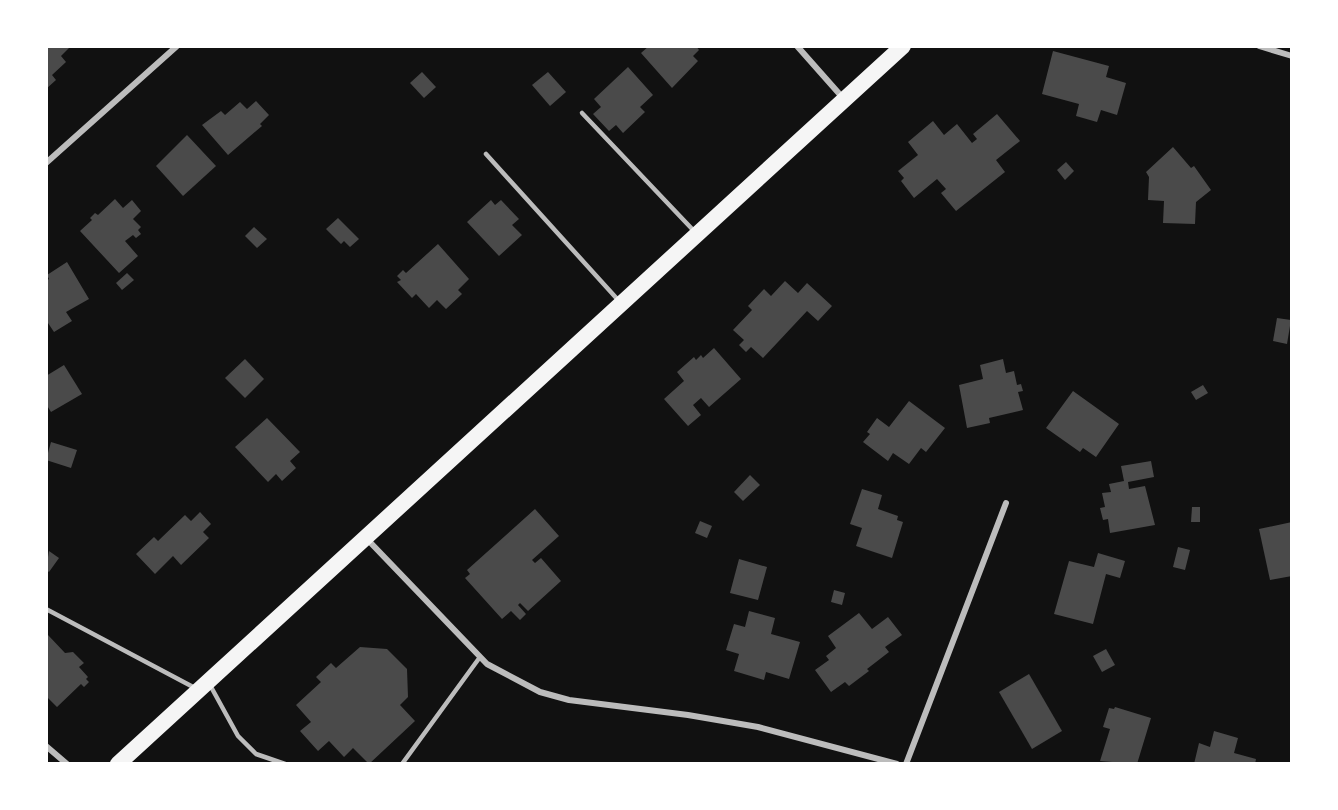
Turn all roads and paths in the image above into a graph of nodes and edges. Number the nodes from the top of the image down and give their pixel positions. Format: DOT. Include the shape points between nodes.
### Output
graph roads {
  1 [pos="177,46"];
  2 [pos="797,46"];
  3 [pos="903,46"];
  4 [pos="1259,46"];
  5 [pos="1292,56"];
  6 [pos="844,99"];
  7 [pos="582,113"];
  8 [pos="486,154"];
  9 [pos="46,164"];
  10 [pos="696,233"];
  11 [pos="621,303"];
  12 [pos="1006,503"];
  13 [pos="364,536"];
  14 [pos="46,609"];
  15 [pos="480,657"];
  16 [pos="203,685"];
  17 [pos="46,746"];
  18 [pos="67,764"];
  19 [pos="118,764"];
  20 [pos="285,764"];
  21 [pos="402,764"];
  22 [pos="897,764"];
  23 [pos="906,764"];
  1 -- 9 [label="street"];
  2 -- 6 [label="street"];
  3 -- 6 [label="highway"];
  4 -- 5 [label="street"];
  6 -- 10 [label="highway"];
  7 -- 10 [label="lane"];
  8 -- 11 [label="lane"];
  10 -- 11 [label="highway"];
  11 -- 13 [label="highway"];
  12 -- 23 [label="street"];
  13 -- 15 [label="street"];
  13 -- 16 [label="highway"];
  14 -- 16 [label="lane"];
  15 -- 21 [label="lane"];
  15 -- 22 [label="street" via="540,692 569,700 758,727"];
  16 -- 19 [label="highway"];
  16 -- 20 [label="lane" via="238,736 256,754"];
  17 -- 18 [label="street"];
}
